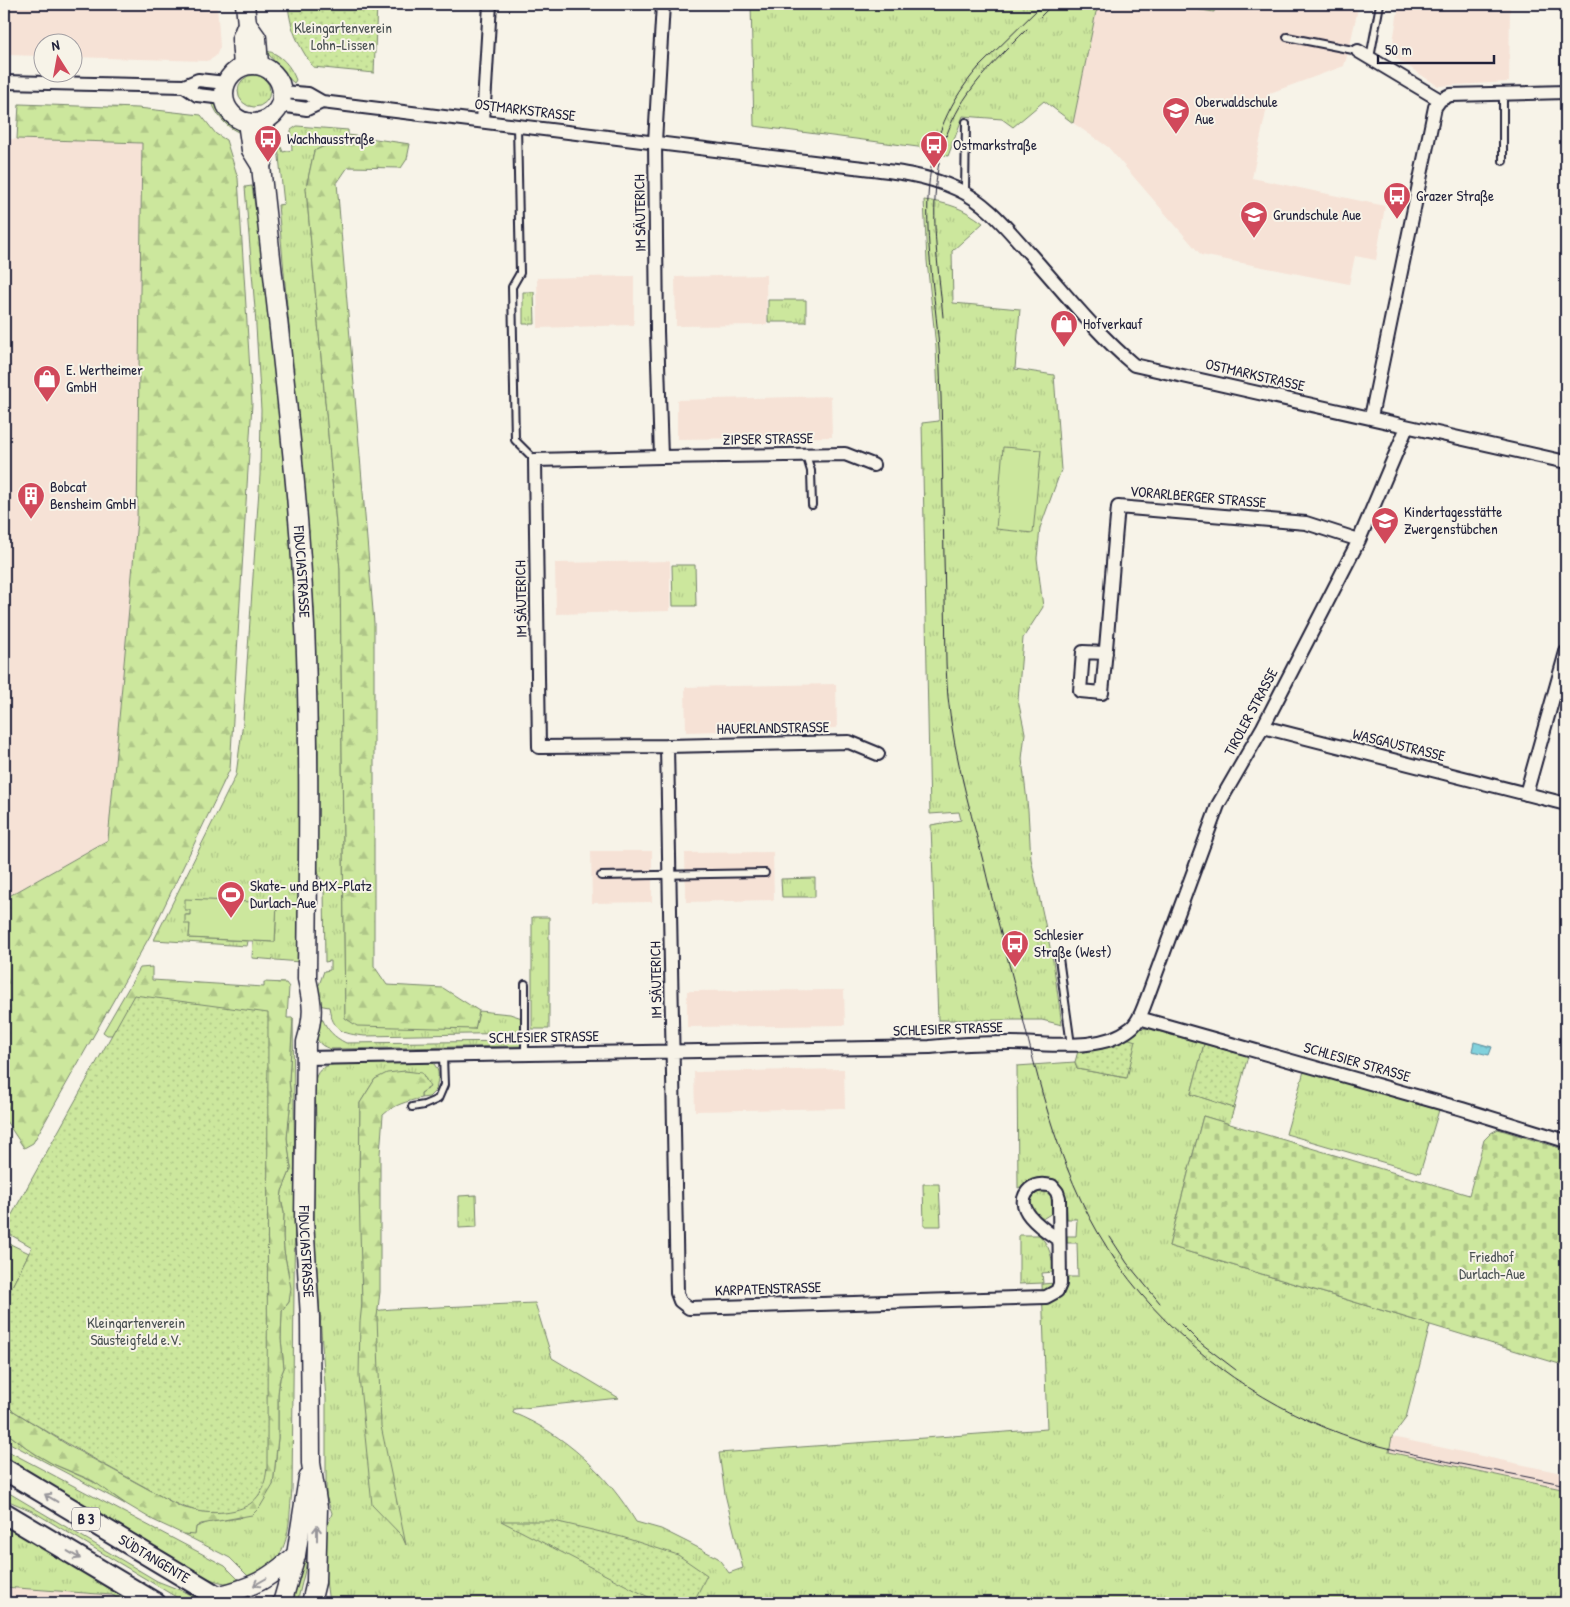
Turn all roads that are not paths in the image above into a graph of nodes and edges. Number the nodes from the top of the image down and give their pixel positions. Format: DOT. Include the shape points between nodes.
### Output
graph roads {
  1 [pos="245,4"];
  2 [pos="490,4"];
  3 [pos="663,4"];
  4 [pos="1380,4"];
  5 [pos="1287,37"];
  6 [pos="1358,51"];
  7 [pos="1370,58"];
  8 [pos="1564,58"];
  9 [pos="251,66"];
  10 [pos="4,82"];
  11 [pos="225,90"];
  12 [pos="1566,92"];
  13 [pos="1504,93"];
  14 [pos="281,99"];
  15 [pos="1440,100"];
  16 [pos="483,121"];
  17 [pos="255,122"];
  18 [pos="966,122"];
  19 [pos="517,125"];
  20 [pos="655,142"];
  21 [pos="1503,161"];
  22 [pos="965,193"];
  23 [pos="1371,417"];
  24 [pos="1406,427"];
  25 [pos="806,455"];
  26 [pos="661,457"];
  27 [pos="535,460"];
  28 [pos="1566,462"];
  29 [pos="873,465"];
  30 [pos="812,505"];
  31 [pos="1359,540"];
  32 [pos="1566,652"];
  33 [pos="1106,653"];
  34 [pos="1263,727"];
  35 [pos="667,746"];
  36 [pos="878,754"];
  37 [pos="1526,794"];
  38 [pos="1566,804"];
  39 [pos="765,873"];
  40 [pos="670,874"];
  41 [pos="601,876"];
  42 [pos="1059,958"];
  43 [pos="525,984"];
  44 [pos="1139,1018"];
  45 [pos="1071,1045"];
  46 [pos="306,1050"];
  47 [pos="674,1051"];
  48 [pos="525,1054"];
  49 [pos="444,1055"];
  50 [pos="412,1107"];
  51 [pos="1566,1141"];
  52 [pos="1059,1240"];
  53 [pos="310,1463"];
  54 [pos="4,1469"];
  55 [pos="4,1513"];
  56 [pos="296,1554"];
  57 [pos="316,1582"];
  58 [pos="222,1600"];
  59 [pos="155,1603"];
  60 [pos="282,1603"];
  61 [pos="311,1603"];
  62 [pos="323,1603"];
  1 -- 9 [label="main road" via="247,24 241,39"];
  2 -- 16 [label="street"];
  3 -- 20 [label="street, IM SÄUTERICH"];
  4 -- 7 [label="lane"];
  5 -- 6 [label="lane"];
  6 -- 7 [label="street"];
  7 -- 15 [label="street"];
  8 -- 12 [label="lane"];
  9 -- 11 [label="main road" via="233,73"];
  9 -- 14 [label="main road" via="268,69 275,75 280,83"];
  10 -- 11 [label="street" via="184,86 198,80"];
  11 -- 17 [label="main road" via="227,106 232,113 239,119"];
  12 -- 13 [label="street"];
  13 -- 15 [label="street" via="1450,95"];
  13 -- 21 [label="lane"];
  14 -- 16 [label="street, OSTMARKSTRASSE" via="308,94 322,102"];
  14 -- 17 [label="main road" via="276,112"];
  15 -- 23 [label="street" via="1435,107"];
  16 -- 19 [label="street, OSTMARKSTRASSE"];
  17 -- 46 [label="main road, FIDUCIASTRASSE" via="266,150 260,166 288,416 305,627 307,979 300,1012"];
  18 -- 22 [label="lane"];
  19 -- 20 [label="street, OSTMARKSTRASSE"];
  19 -- 27 [label="lane" via="520,273 512,287 515,440"];
  20 -- 22 [label="street, OSTMARKSTRASSE" via="919,176"];
  20 -- 26 [label="street, IM SÄUTERICH"];
  22 -- 23 [label="street, OSTMARKSTRASSE" via="996,215 1110,344 1134,365"];
  23 -- 24 [label="street, OSTMARKSTRASSE"];
  24 -- 28 [label="street, OSTMARKSTRASSE"];
  24 -- 31 [label="street, TIROLER STRASSE"];
  25 -- 26 [label="street, ZIPSER STRASSE"];
  25 -- 29 [label="street, ZIPSER STRASSE" via="845,454"];
  25 -- 30 [label="lane" via="811,471"];
  26 -- 27 [label="street"];
  27 -- 35 [label="street, IM SÄUTERICH" via="539,747"];
  31 -- 33 [label="street, VORARLBERGER STRASSE" via="1306,522 1118,507"];
  31 -- 34 [label="street, TIROLER STRASSE"];
  32 -- 37 [label="street"];
  34 -- 37 [label="street, WASGAUSTRASSE"];
  34 -- 44 [label="street, TIROLER STRASSE" via="1218,805"];
  35 -- 36 [label="street, HAUERLANDSTRASSE" via="849,742"];
  35 -- 40 [label="street, IM SÄUTERICH"];
  37 -- 38 [label="street, WASGAUSTRASSE"];
  39 -- 40 [label="lane"];
  40 -- 41 [label="lane"];
  40 -- 47 [label="street, IM SÄUTERICH"];
  42 -- 45 [label="lane"];
  43 -- 48 [label="lane"];
  44 -- 45 [label="street, SCHLESIER STRASSE" via="1130,1029 1108,1040"];
  44 -- 51 [label="street, SCHLESIER STRASSE"];
  45 -- 47 [label="street, SCHLESIER STRASSE" via="1012,1043"];
  46 -- 49 [label="street, SCHLESIER STRASSE"];
  46 -- 53 [label="main road, FIDUCIASTRASSE" via="304,1221 310,1326"];
  47 -- 48 [label="street, SCHLESIER STRASSE"];
  47 -- 52 [label="street, KARPATENSTRASSE" via="677,1293 688,1308 1046,1297 1057,1291 1060,1284"];
  48 -- 49 [label="street, SCHLESIER STRASSE"];
  49 -- 50 [label="lane" via="444,1085 438,1099"];
  53 -- 56 [label="main road, FIDUCIASTRASSE"];
  57 -- 53 [label="main road, FIDUCIASTRASSE, one-way" via="318,1508"];
  58 -- 54 [label="main road, SÜDTANGENTE / B 3, one-way"];
  55 -- 59 [label="main road, B 3, one-way"];
  56 -- 58 [label="main road, one-way" via="271,1575"];
  56 -- 60 [label="main road, FIDUCIASTRASSE"];
  57 -- 61 [label="main road, FIDUCIASTRASSE"];
  57 -- 62 [label="main road"];
}
